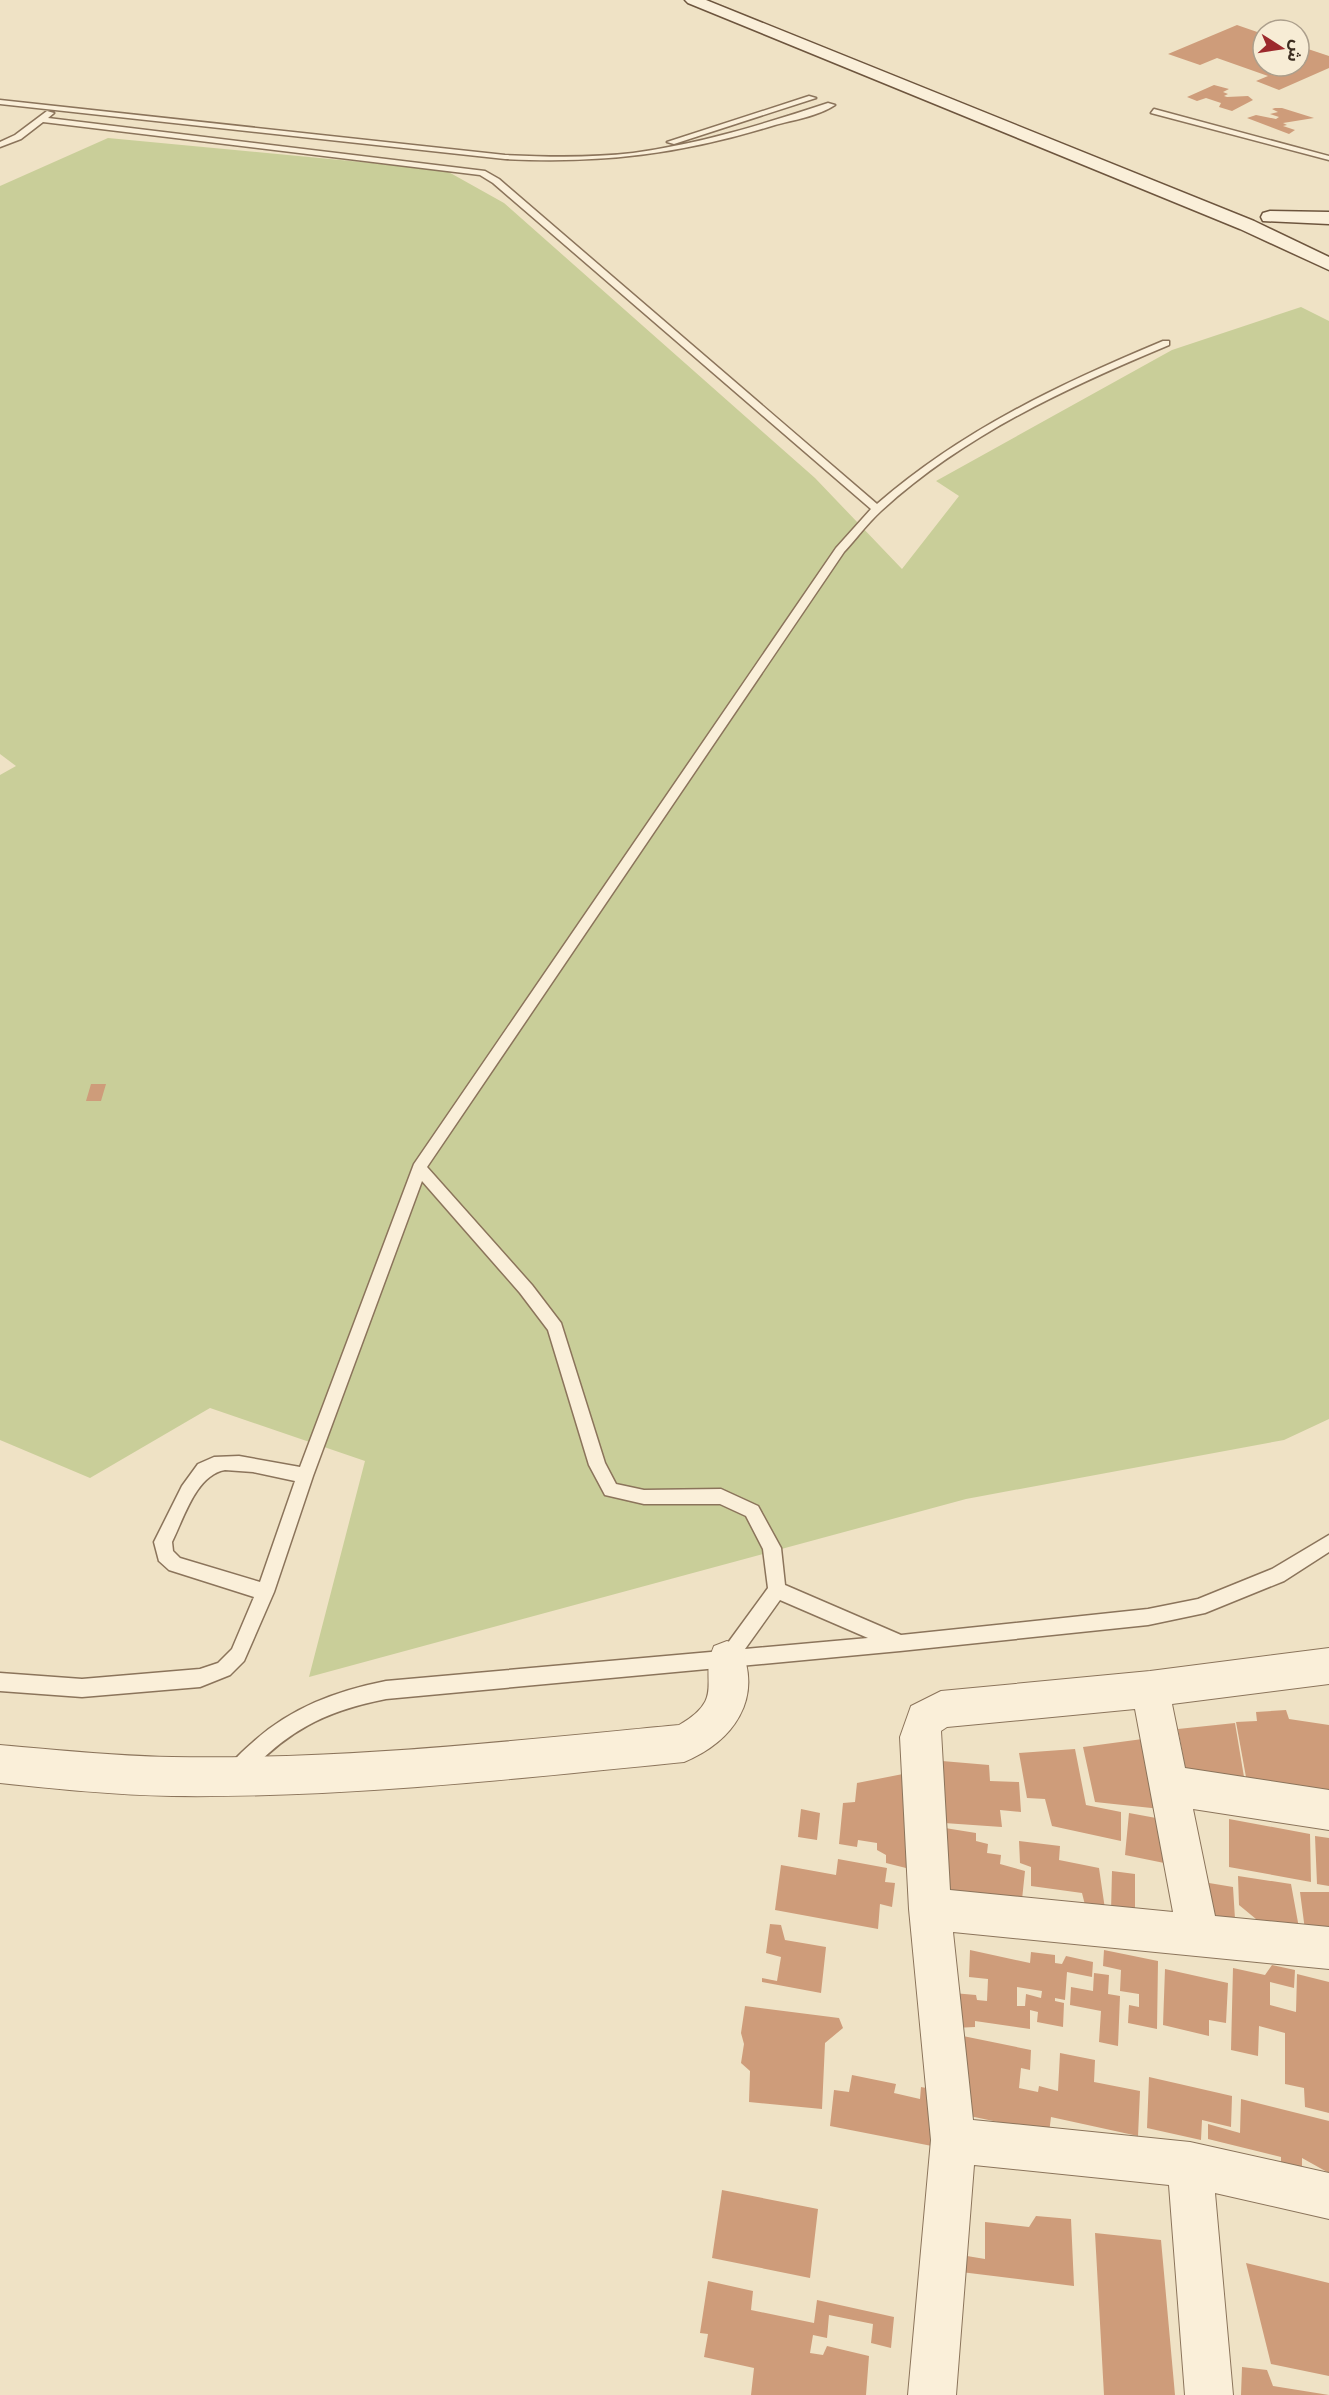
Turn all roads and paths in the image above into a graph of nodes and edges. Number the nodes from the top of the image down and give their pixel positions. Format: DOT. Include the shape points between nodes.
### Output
graph roads {
  1 [pos="693,0"];
  2 [pos="720,0"];
  3 [pos="65,98"];
  4 [pos="812,98"];
  5 [pos="0,102"];
  6 [pos="801,102"];
  7 [pos="831,105"];
  8 [pos="57,107"];
  9 [pos="816,110"];
  10 [pos="1154,111"];
  11 [pos="43,120"];
  12 [pos="0,145"];
  13 [pos="520,148"];
  14 [pos="588,156"];
  15 [pos="1329,158"];
  16 [pos="1329,218"];
  17 [pos="1271,226"];
  18 [pos="1319,237"];
  19 [pos="1329,264"];
  20 [pos="1325,284"];
  21 [pos="1166,343"];
  22 [pos="877,509"];
  23 [pos="419,1168"];
  24 [pos="305,1476"];
  25 [pos="1329,1543"];
  26 [pos="777,1590"];
  27 [pos="265,1592"];
  28 [pos="900,1643"];
  29 [pos="727,1659"];
  30 [pos="1329,1666"];
  31 [pos="0,1682"];
  32 [pos="1149,1689"];
  33 [pos="0,1764"];
  34 [pos="231,1779"];
  35 [pos="1168,1785"];
  36 [pos="1329,1810"];
  37 [pos="930,1909"];
  38 [pos="1198,1934"];
  39 [pos="1329,1948"];
  40 [pos="953,2140"];
  41 [pos="1190,2165"];
  42 [pos="1329,2196"];
  43 [pos="932,2395"];
  44 [pos="1209,2395"];
  1 -- 17 [label="main road"];
  2 -- 17 [label="main road"];
  3 -- 8 [label="lane"];
  4 -- 6 [label="lane"];
  5 -- 8 [label="lane"];
  6 -- 9 [label="lane"];
  6 -- 14 [label="lane" via="677,140"];
  7 -- 9 [label="lane"];
  8 -- 11 [label="lane"];
  8 -- 14 [label="lane" via="505,157"];
  9 -- 14 [label="lane" via="689,148 650,155"];
  10 -- 15 [label="lane"];
  11 -- 12 [label="lane"];
  11 -- 22 [label="lane" via="482,173"];
  13 -- 14 [label="lane"];
  16 -- 17 [label="main road"];
  17 -- 18 [label="main road"];
  17 -- 19 [label="main road"];
  17 -- 20 [label="main road"];
  21 -- 22 [label="lane" via="1087,375 1012,413 942,458"];
  22 -- 23 [label="lane" via="840,550"];
  23 -- 24 [label="lane"];
  23 -- 26 [label="lane" via="555,1328 597,1465 611,1490 644,1497 721,1496 752,1511 772,1548"];
  24 -- 27 [label="lane"];
  24 -- 27 [label="lane" via="217,1462 202,1470 163,1542 165,1555 174,1564"];
  25 -- 28 [label="lane" via="1278,1575 1199,1607 1148,1617"];
  26 -- 28 [label="lane"];
  26 -- 29 [label="lane"];
  27 -- 31 [label="lane" via="238,1654 224,1669 200,1678 82,1688"];
  28 -- 29 [label="lane"];
  29 -- 34 [label="lane" via="352,1696 288,1724 259,1746"];
  29 -- 34 [label="street" via="731,1679 728,1699 718,1718 703,1733 684,1743 341,1774"];
  30 -- 32 [label="street"];
  32 -- 35 [label="street"];
  32 -- 37 [label="street" via="940,1709 925,1719 920,1737"];
  33 -- 34 [label="street" via="138,1777"];
  35 -- 36 [label="street"];
  35 -- 38 [label="street"];
  37 -- 38 [label="street"];
  37 -- 40 [label="street"];
  38 -- 39 [label="street"];
  40 -- 41 [label="street"];
  40 -- 43 [label="street"];
  41 -- 42 [label="street"];
  41 -- 44 [label="street"];
}
